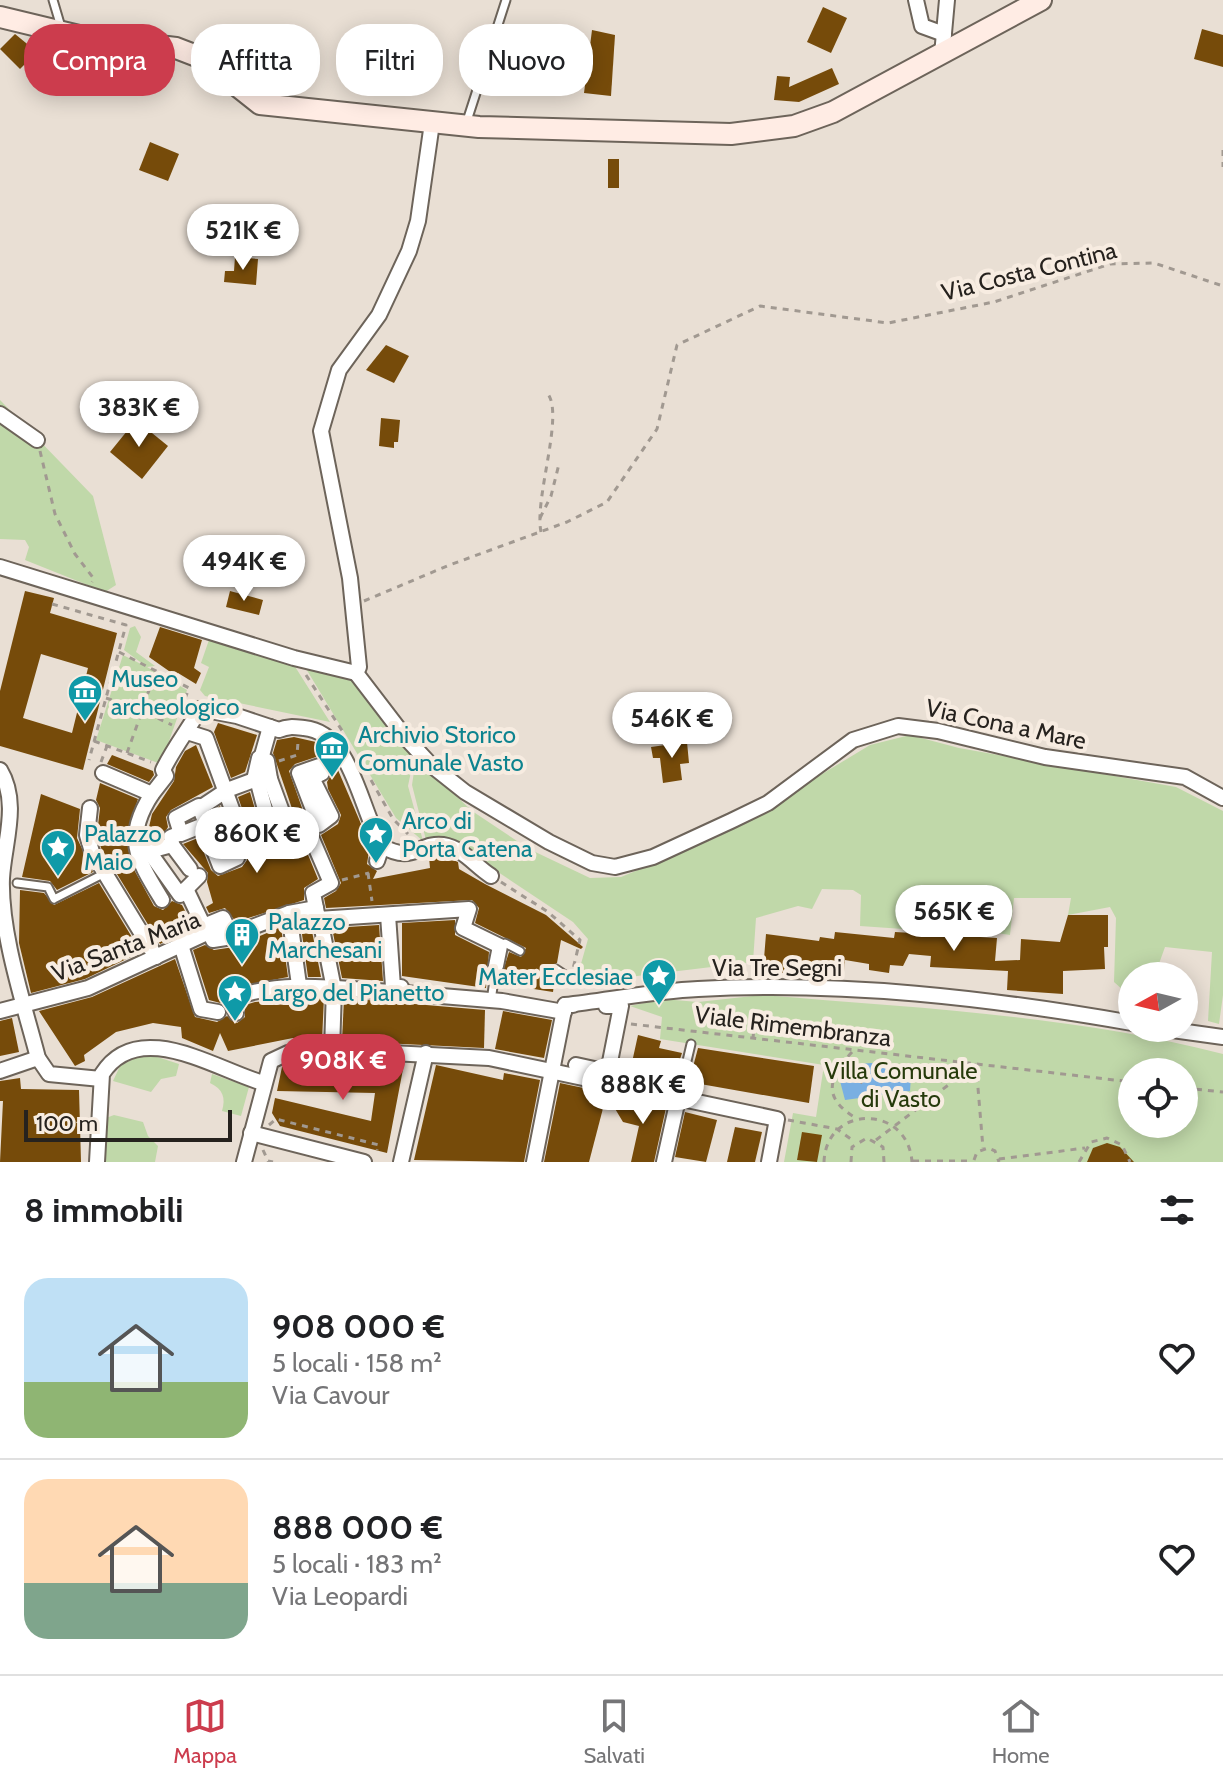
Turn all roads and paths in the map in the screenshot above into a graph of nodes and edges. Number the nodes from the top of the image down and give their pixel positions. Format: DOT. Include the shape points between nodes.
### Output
graph roads {
  1 [pos="53,0"];
  2 [pos="506,0"];
  3 [pos="916,0"];
  4 [pos="947,0"];
  5 [pos="1041,0"];
  6 [pos="0,17"];
  7 [pos="28,24"];
  8 [pos="60,24"];
  9 [pos="944,34"];
  10 [pos="175,48"];
  11 [pos="942,55"];
  12 [pos="432,123"];
  13 [pos="466,125"];
  14 [pos="1223,150"];
  15 [pos="1223,167"];
  16 [pos="1223,286"];
  17 [pos="548,394"];
  18 [pos="0,414"];
  19 [pos="37,440"];
  20 [pos="559,464"];
  21 [pos="539,522"];
  22 [pos="541,532"];
  23 [pos="0,555"];
  24 [pos="0,567"];
  25 [pos="83,593"];
  26 [pos="52,604"];
  27 [pos="353,606"];
  28 [pos="119,652"];
  29 [pos="157,671"];
  30 [pos="356,673"];
  31 [pos="106,698"];
  32 [pos="143,705"];
  33 [pos="135,708"];
  34 [pos="147,713"];
  35 [pos="140,717"];
  36 [pos="270,727"];
  37 [pos="297,727"];
  38 [pos="187,732"];
  39 [pos="94,741"];
  40 [pos="107,746"];
  41 [pos="127,753"];
  42 [pos="103,755"];
  43 [pos="89,760"];
  44 [pos="161,765"];
  45 [pos="0,770"];
  46 [pos="103,773"];
  47 [pos="299,773"];
  48 [pos="263,774"];
  49 [pos="227,790"];
  50 [pos="152,794"];
  51 [pos="1223,798"];
  52 [pos="90,808"];
  53 [pos="200,808"];
  54 [pos="319,823"];
  55 [pos="204,825"];
  56 [pos="176,839"];
  57 [pos="292,839"];
  58 [pos="382,846"];
  59 [pos="143,853"];
  60 [pos="373,869"];
  61 [pos="103,874"];
  62 [pos="491,876"];
  63 [pos="9,883"];
  64 [pos="331,883"];
  65 [pos="183,892"];
  66 [pos="162,900"];
  67 [pos="2,911"];
  68 [pos="289,913"];
  69 [pos="318,913"];
  70 [pos="381,916"];
  71 [pos="209,933"];
  72 [pos="181,945"];
  73 [pos="500,946"];
  74 [pos="520,951"];
  75 [pos="156,957"];
  76 [pos="496,966"];
  77 [pos="556,969"];
  78 [pos="571,979"];
  79 [pos="299,985"];
  80 [pos="334,989"];
  81 [pos="393,989"];
  82 [pos="492,994"];
  83 [pos="24,1006"];
  84 [pos="565,1008"];
  85 [pos="0,1011"];
  86 [pos="218,1012"];
  87 [pos="236,1013"];
  88 [pos="755,1014"];
  89 [pos="1118,1021"];
  90 [pos="641,1025"];
  91 [pos="1198,1034"];
  92 [pos="1223,1037"];
  93 [pos="753,1039"];
  94 [pos="691,1044"];
  95 [pos="332,1050"];
  96 [pos="852,1052"];
  97 [pos="426,1053"];
  98 [pos="38,1058"];
  99 [pos="976,1064"];
  100 [pos="555,1065"];
  101 [pos="850,1070"];
  102 [pos="0,1071"];
  103 [pos="101,1079"];
  104 [pos="1118,1080"];
  105 [pos="263,1083"];
  106 [pos="864,1085"];
  107 [pos="1198,1089"];
  108 [pos="1223,1092"];
  109 [pos="678,1099"];
  110 [pos="856,1118"];
  111 [pos="276,1119"];
  112 [pos="777,1119"];
  113 [pos="894,1125"];
  114 [pos="837,1129"];
  115 [pos="251,1133"];
  116 [pos="876,1140"];
  117 [pos="855,1142"];
  118 [pos="983,1148"];
  119 [pos="1085,1148"];
  120 [pos="263,1149"];
  121 [pos="377,1150"];
  122 [pos="999,1161"];
  123 [pos="97,1162"];
  124 [pos="244,1162"];
  125 [pos="273,1162"];
  126 [pos="364,1162"];
  127 [pos="401,1162"];
  128 [pos="534,1162"];
  129 [pos="664,1162"];
  130 [pos="769,1162"];
  131 [pos="824,1162"];
  132 [pos="851,1162"];
  133 [pos="884,1162"];
  134 [pos="912,1162"];
  135 [pos="974,1162"];
  136 [pos="1079,1162"];
  137 [pos="1130,1162"];
  1 -- 8 [label="lane"];
  2 -- 13 [label="lane"];
  3 -- 9 [label="street" via="922,26"];
  4 -- 9 [label="street"];
  5 -- 11 [label="street"];
  6 -- 7 [label="street"];
  9 -- 11 [label="street"];
  10 -- 12 [label="street" via="202,58 260,104"];
  11 -- 13 [label="street" via="833,112 770,130 731,134"];
  12 -- 13 [label="street"];
  12 -- 27 [label="street" via="409,251 379,315 339,370 321,431"];
  14 -- 15 [label="path"];
  16 -- 22 [label="path, Via Costa Contina" via="1154,263 1110,264 994,302 888,323 760,306 677,345 657,429 607,502"];
  17 -- 21 [label="path" via="553,411"];
  18 -- 19 [label="street"];
  19 -- 25 [label="path" via="55,514 94,579"];
  20 -- 21 [label="path"];
  21 -- 22 [label="path"];
  22 -- 27 [label="path, Via Costa Contina"];
  23 -- 24 [label="street"];
  24 -- 25 [label="street"];
  25 -- 30 [label="street"];
  26 -- 28 [label="path" via="126,625"];
  27 -- 30 [label="street"];
  28 -- 29 [label="path"];
  28 -- 31 [label="path"];
  29 -- 32 [label="path"];
  29 -- 34 [label="path" via="189,688 175,726"];
  30 -- 51 [label="street, Via Cona a Mare" via="405,737 465,792 549,842 592,863 615,867 653,857 768,803 853,740 898,726 1045,757 1185,777"];
  31 -- 33 [label="path"];
  31 -- 39 [label="path"];
  35 -- 41 [label="path"];
  36 -- 37 [label="street"];
  36 -- 38 [label="street" via="200,709"];
  36 -- 48 [label="street"];
  37 -- 48 [label="path" via="297,755"];
  37 -- 58 [label="street" via="318,729 336,743"];
  38 -- 49 [label="street" via="206,738"];
  38 -- 50 [label="street"];
  39 -- 40 [label="path"];
  39 -- 43 [label="path"];
  40 -- 41 [label="path"];
  40 -- 42 [label="path"];
  41 -- 44 [label="path"];
  45 -- 63 [label="street" via="11,827"];
  46 -- 50 [label="street"];
  47 -- 48 [label="street"];
  47 -- 54 [label="street"];
  47 -- 54 [label="street" via="319,766 322,773 312,778"];
  48 -- 49 [label="street"];
  48 -- 57 [label="street"];
  48 -- 57 [label="street" via="275,847"];
  49 -- 53 [label="street"];
  49 -- 55 [label="street" via="244,842 232,847 237,858 220,866"];
  50 -- 59 [label="street" via="137,815 135,835"];
  52 -- 61 [label="street" via="87,835"];
  53 -- 55 [label="street"];
  53 -- 56 [label="street" via="176,818"];
  54 -- 57 [label="street"];
  54 -- 64 [label="street"];
  55 -- 56 [label="street"];
  56 -- 59 [label="street"];
  56 -- 65 [label="street" via="195,872"];
  58 -- 60 [label="street"];
  58 -- 62 [label="street" via="412,853 447,846"];
  59 -- 65 [label="street"];
  59 -- 66 [label="street"];
  60 -- 64 [label="path"];
  60 -- 70 [label="path"];
  61 -- 63 [label="lane" via="54,899 48,887"];
  61 -- 75 [label="street"];
  62 -- 78 [label="path" via="548,912 580,940"];
  63 -- 67 [label="street"];
  64 -- 69 [label="street" via="313,893"];
  65 -- 71 [label="street"];
  67 -- 83 [label="street"];
  68 -- 69 [label="street, Via Santa Maria"];
  68 -- 71 [label="street, Via Santa Maria" via="230,934"];
  68 -- 79 [label="street"];
  69 -- 70 [label="street, Via Santa Maria"];
  69 -- 80 [label="street"];
  70 -- 73 [label="street, Via Santa Maria" via="469,909 463,928"];
  70 -- 81 [label="street"];
  71 -- 72 [label="street, Via Santa Maria"];
  72 -- 75 [label="street, Via Santa Maria"];
  72 -- 86 [label="street" via="201,1009"];
  73 -- 74 [label="lane" via="505,943"];
  73 -- 76 [label="street"];
  75 -- 83 [label="street, Via Santa Maria" via="88,988"];
  76 -- 82 [label="lane"];
  77 -- 78 [label="lane"];
  79 -- 80 [label="street"];
  79 -- 87 [label="street" via="233,998"];
  80 -- 81 [label="street"];
  80 -- 95 [label="street"];
  81 -- 82 [label="street"];
  81 -- 84 [label="street"];
  83 -- 85 [label="street, Via Santa Maria"];
  83 -- 98 [label="street"];
  84 -- 89 [label="street, Via Tre Segni" via="694,989 876,990"];
  84 -- 100 [label="street"];
  84 -- 100 [label="street" via="621,1006 608,1072"];
  88 -- 93 [label="path"];
  90 -- 93 [label="path, Viale Rimembranza"];
  91 -- 92 [label="street"];
  93 -- 96 [label="path, Viale Rimembranza"];
  94 -- 109 [label="lane"];
  95 -- 97 [label="street"];
  95 -- 105 [label="street" via="279,1055"];
  96 -- 99 [label="path, Viale Rimembranza"];
  96 -- 110 [label="path" via="835,1070 832,1089 839,1108"];
  97 -- 100 [label="street"];
  97 -- 127 [label="street"];
  98 -- 102 [label="street"];
  98 -- 103 [label="street" via="49,1074"];
  99 -- 104 [label="path, Viale Rimembranza"];
  99 -- 113 [label="path"];
  99 -- 118 [label="path"];
  100 -- 109 [label="street"];
  100 -- 128 [label="street"];
  101 -- 106 [label="path"];
  103 -- 105 [label="street" via="118,1057 148,1047"];
  103 -- 123 [label="street"];
  105 -- 115 [label="street"];
  107 -- 108 [label="path"];
  109 -- 112 [label="street"];
  109 -- 129 [label="street"];
  110 -- 113 [label="path"];
  110 -- 114 [label="path"];
  111 -- 121 [label="path" via="379,1145"];
  112 -- 114 [label="path"];
  112 -- 130 [label="street"];
  113 -- 116 [label="path"];
  113 -- 134 [label="path" via="905,1138"];
  114 -- 117 [label="path"];
  114 -- 131 [label="path" via="827,1143"];
  115 -- 124 [label="street"];
  115 -- 126 [label="street"];
  116 -- 117 [label="path"];
  116 -- 133 [label="path"];
  117 -- 132 [label="path"];
  118 -- 122 [label="path" via="995,1151"];
  118 -- 135 [label="path"];
  119 -- 122 [label="path"];
  119 -- 136 [label="path"];
  119 -- 137 [label="path" via="1099,1139 1115,1140"];
  120 -- 125 [label="path"];
  134 -- 135 [label="path"];
}
